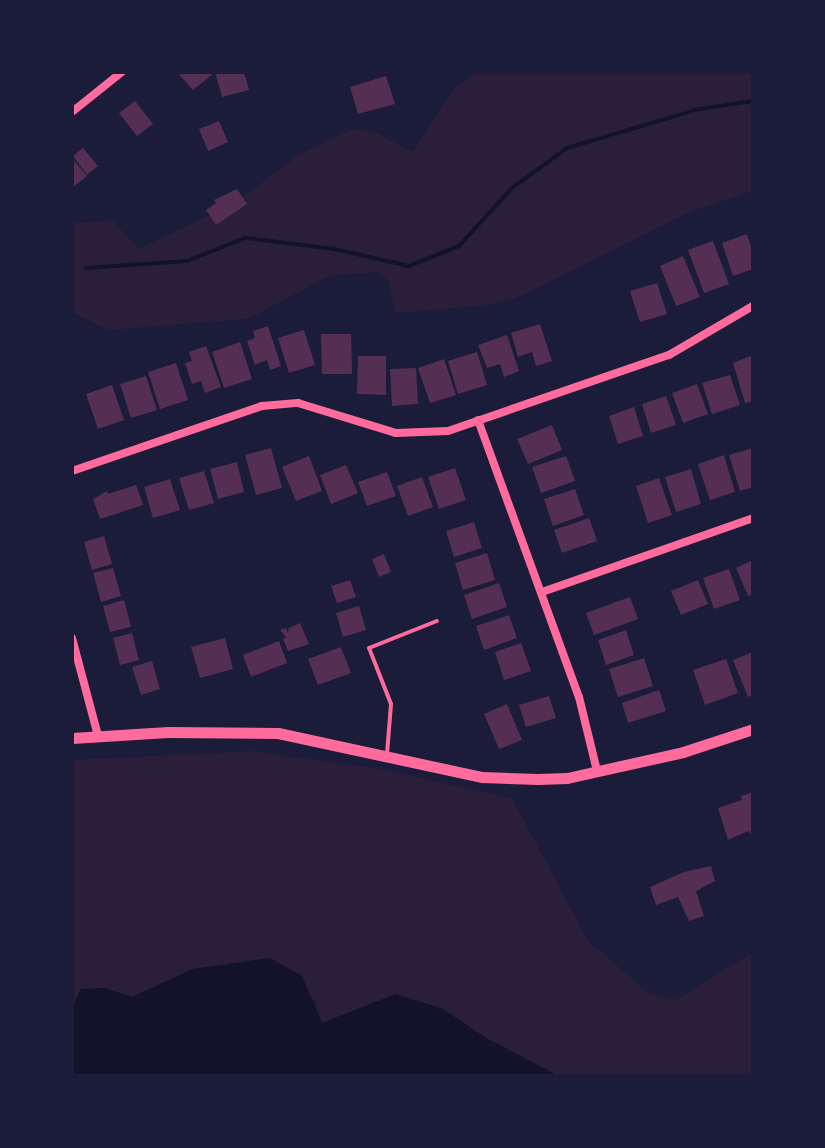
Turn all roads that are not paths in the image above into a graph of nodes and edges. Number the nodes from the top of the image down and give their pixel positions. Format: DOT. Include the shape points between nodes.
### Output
graph roads {
  1 [pos="122,72"];
  2 [pos="72,112"];
  3 [pos="753,306"];
  4 [pos="478,420"];
  5 [pos="72,471"];
  6 [pos="753,518"];
  7 [pos="542,592"];
  8 [pos="437,621"];
  9 [pos="72,638"];
  10 [pos="753,729"];
  11 [pos="98,736"];
  12 [pos="72,738"];
  13 [pos="386,756"];
  14 [pos="597,771"];
  1 -- 2 [label="street"];
  3 -- 4 [label="street" via="669,355"];
  4 -- 5 [label="street" via="415,435 298,403 262,406"];
  4 -- 7 [label="street"];
  6 -- 7 [label="street"];
  7 -- 14 [label="street" via="579,697"];
  8 -- 13 [label="lane" via="369,648 391,704"];
  9 -- 11 [label="street"];
  10 -- 14 [label="street" via="683,752"];
  11 -- 12 [label="street"];
  11 -- 13 [label="street" via="278,733"];
  13 -- 14 [label="street" via="516,780"];
}
